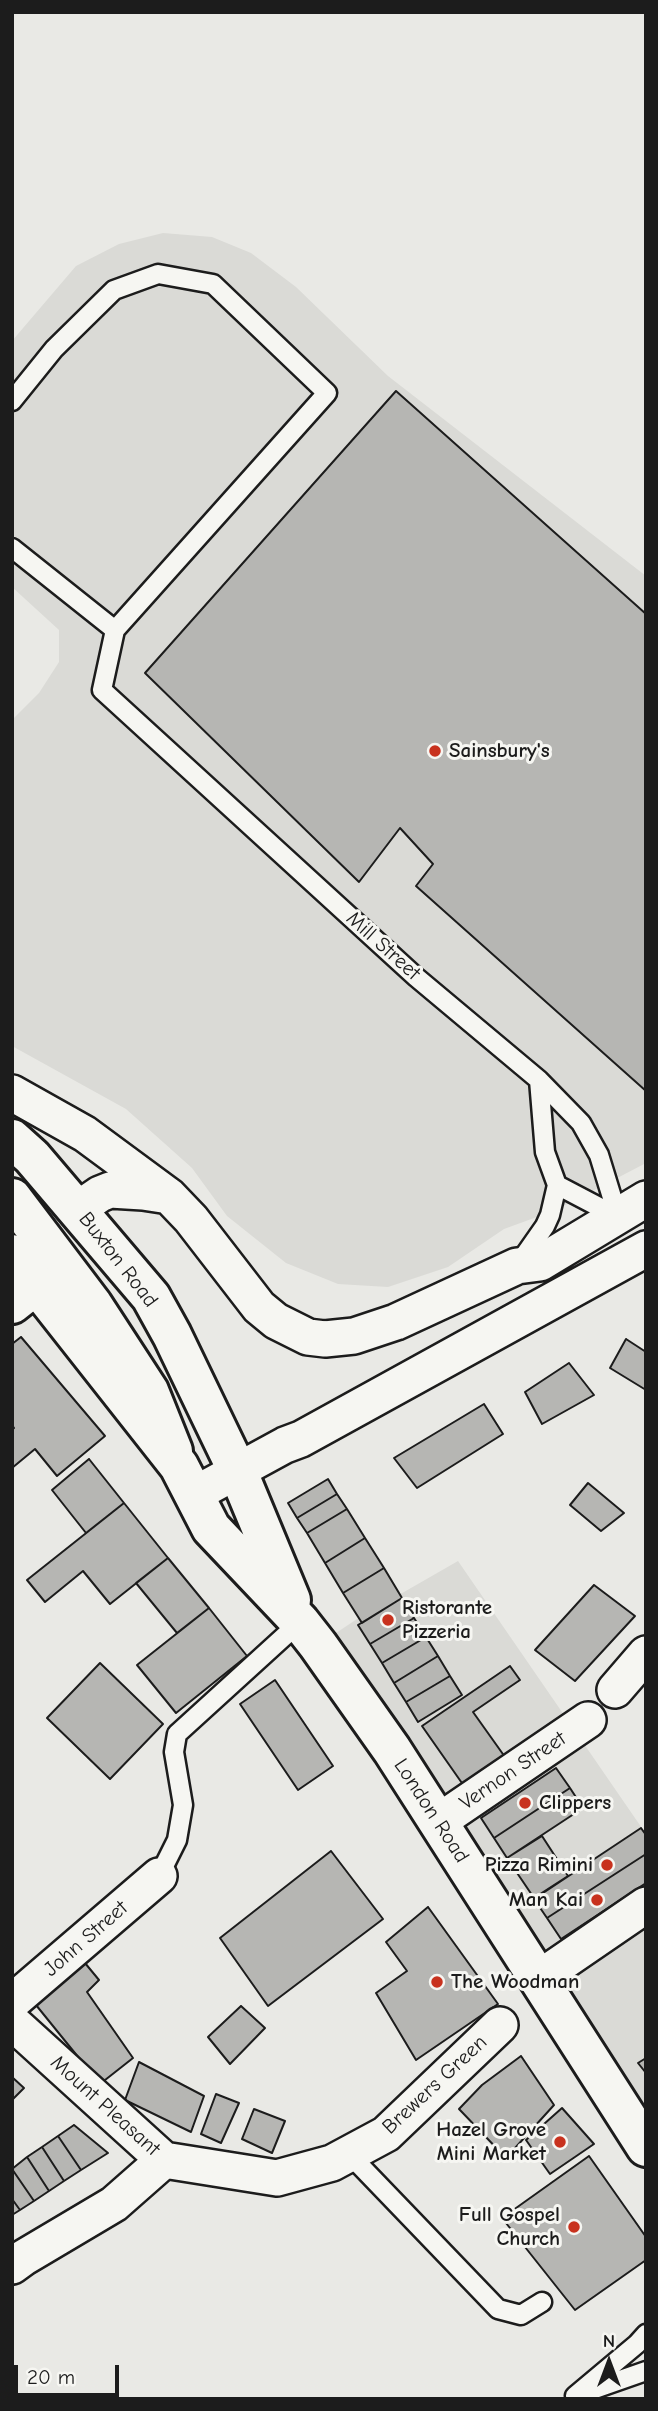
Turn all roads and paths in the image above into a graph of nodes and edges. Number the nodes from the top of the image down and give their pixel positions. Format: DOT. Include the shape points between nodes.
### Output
graph roads {
  1 [pos="12,401"];
  2 [pos="12,548"];
  3 [pos="115,630"];
  4 [pos="539,1080"];
  5 [pos="12,1093"];
  6 [pos="12,1139"];
  7 [pos="557,1185"];
  8 [pos="169,1196"];
  9 [pos="12,1198"];
  10 [pos="632,1208"];
  11 [pos="78,1209"];
  12 [pos="643,1255"];
  13 [pos="21,1265"];
  14 [pos="517,1266"];
  15 [pos="238,1472"];
  16 [pos="187,1480"];
  17 [pos="300,1622"];
  18 [pos="646,1654"];
  19 [pos="615,1689"];
  20 [pos="588,1720"];
  21 [pos="438,1822"];
  22 [pos="159,1876"];
  23 [pos="646,1905"];
  24 [pos="538,1979"];
  25 [pos="12,2002"];
  26 [pos="12,2022"];
  27 [pos="500,2025"];
  28 [pos="645,2142"];
  29 [pos="340,2158"];
  30 [pos="164,2160"];
  31 [pos="12,2266"];
  32 [pos="542,2302"];
  33 [pos="643,2340"];
  34 [pos="646,2371"];
  35 [pos="573,2397"];
  1 -- 3 [label="lane" via="54,349 114,290 158,274 213,285 327,393"];
  2 -- 3 [label="lane"];
  3 -- 4 [label="lane, Mill Street" via="103,690 416,976"];
  4 -- 7 [label="lane" via="545,1152"];
  4 -- 10 [label="lane, Mill Street" via="581,1123"];
  5 -- 8 [label="street" via="85,1134"];
  6 -- 11 [label="main road, Buxton Road"];
  7 -- 10 [label="lane"];
  7 -- 14 [label="lane" via="545,1226"];
  8 -- 11 [label="street" via="110,1191"];
  8 -- 14 [label="street" via="259,1307 308,1337 340,1338 374,1331"];
  9 -- 13 [label="main road"];
  10 -- 12 [label="street"];
  10 -- 14 [label="street" via="540,1263"];
  11 -- 13 [label="main road"];
  11 -- 15 [label="main road, Buxton Road" via="151,1297"];
  12 -- 15 [label="street"];
  13 -- 16 [label="main road"];
  13 -- 16 [label="main road" via="93,1305 149,1391"];
  15 -- 16 [label="street"];
  15 -- 17 [label="main road, London Road"];
  16 -- 17 [label="main road, London Road" via="211,1528"];
  17 -- 21 [label="main road, London Road"];
  17 -- 22 [label="lane" via="177,1734 174,1752 183,1805 177,1840"];
  18 -- 19 [label="street"];
  20 -- 21 [label="street, Vernon Street"];
  21 -- 24 [label="main road, London Road"];
  22 -- 25 [label="street, John Street"];
  23 -- 24 [label="street"];
  24 -- 28 [label="main road, London Road"];
  26 -- 30 [label="street, Mount Pleasant"];
  27 -- 29 [label="street, Brewers Green" via="386,2134"];
  29 -- 30 [label="street, Mount Pleasant" via="278,2178"];
  29 -- 32 [label="lane" via="498,2309 521,2315"];
  30 -- 31 [label="street" via="114,2204"];
  33 -- 35 [label="lane"];
  34 -- 35 [label="lane"];
}
